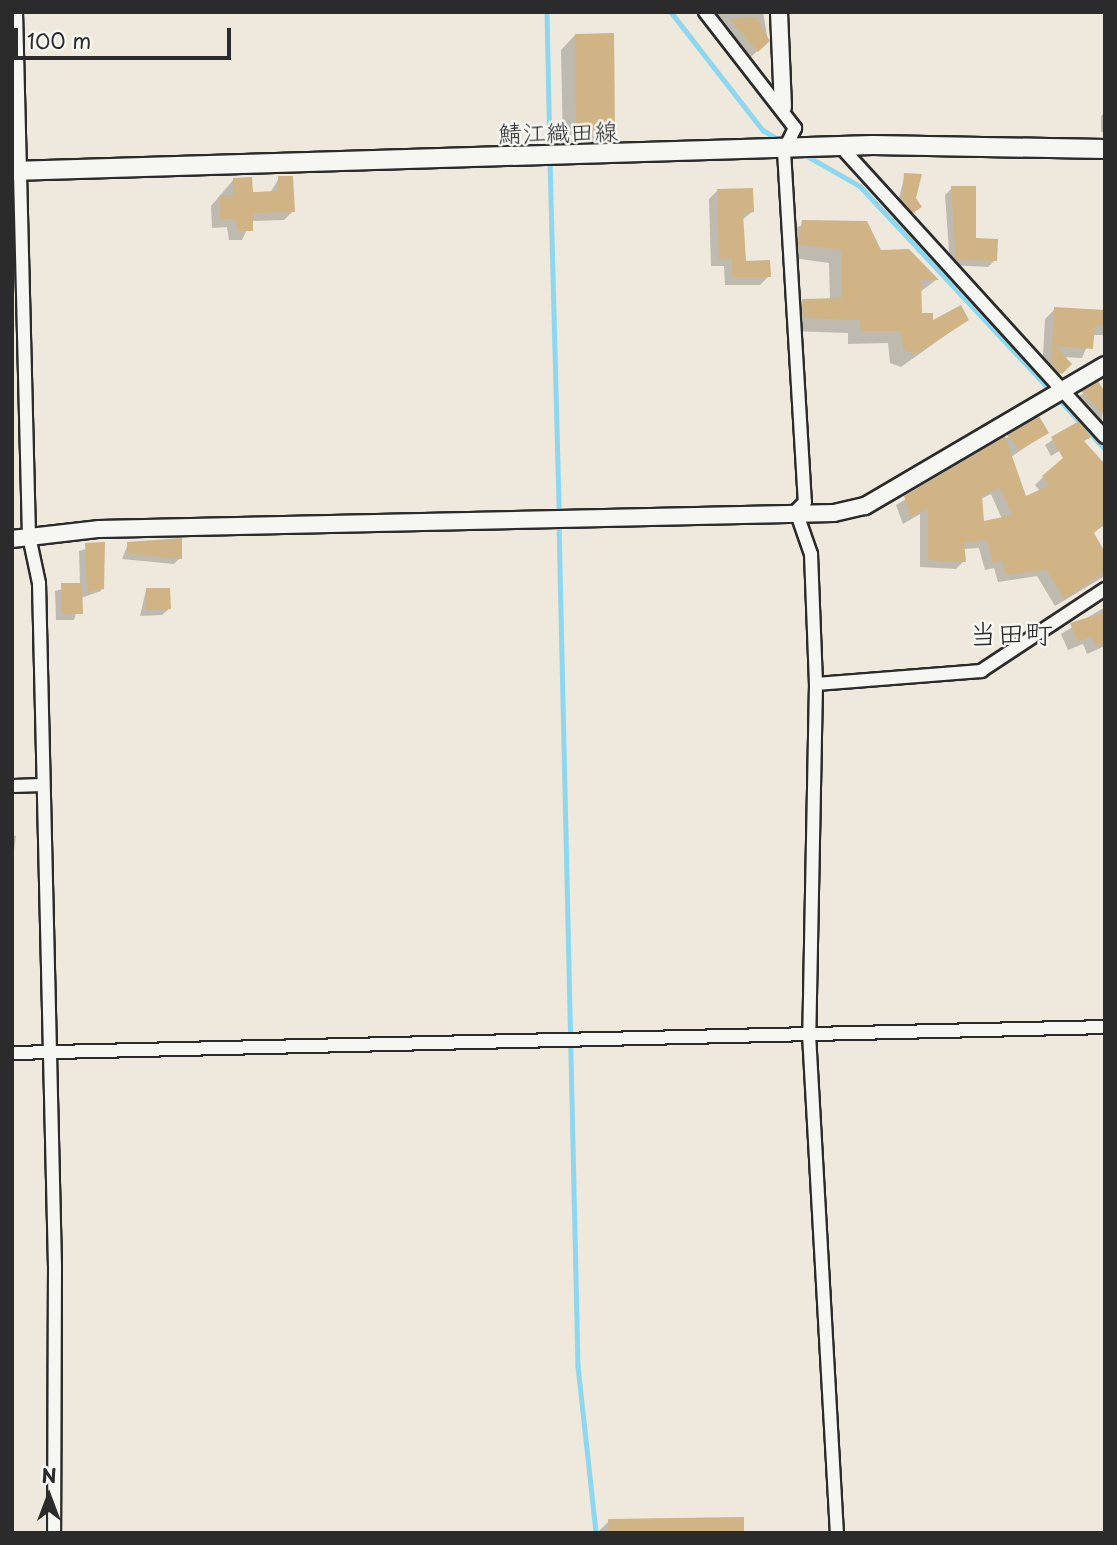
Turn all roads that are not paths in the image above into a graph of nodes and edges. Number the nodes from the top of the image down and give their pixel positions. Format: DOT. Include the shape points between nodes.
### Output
graph roads {
  1 [pos="16,12"];
  2 [pos="705,12"];
  3 [pos="779,12"];
  4 [pos="783,107"];
  5 [pos="841,147"];
  6 [pos="1105,149"];
  7 [pos="784,151"];
  8 [pos="16,171"];
  9 [pos="1105,365"];
  10 [pos="1064,388"];
  11 [pos="1105,437"];
  12 [pos="796,511"];
  13 [pos="29,536"];
  14 [pos="12,539"];
  15 [pos="1105,589"];
  16 [pos="816,684"];
  17 [pos="43,785"];
  18 [pos="12,786"];
  19 [pos="1105,1027"];
  20 [pos="809,1034"];
  21 [pos="49,1052"];
  22 [pos="12,1053"];
  23 [pos="54,1533"];
  24 [pos="836,1533"];
  1 -- 8 [label="street"];
  2 -- 4 [label="street"];
  3 -- 4 [label="street"];
  4 -- 7 [label="street" via="795,128"];
  5 -- 6 [label="main road, 鯖江織田線"];
  5 -- 7 [label="main road, 鯖江織田線"];
  5 -- 10 [label="street"];
  7 -- 8 [label="main road, 鯖江織田線"];
  7 -- 12 [label="street" via="805,502"];
  8 -- 13 [label="street"];
  9 -- 10 [label="street"];
  10 -- 11 [label="street"];
  10 -- 12 [label="street" via="865,506"];
  12 -- 13 [label="street"];
  12 -- 16 [label="street" via="811,554"];
  13 -- 14 [label="street"];
  13 -- 17 [label="street" via="39,583"];
  15 -- 16 [label="street" via="981,671"];
  16 -- 20 [label="street"];
  17 -- 18 [label="street"];
  17 -- 21 [label="street"];
  19 -- 20 [label="street"];
  20 -- 21 [label="street"];
  20 -- 24 [label="street"];
  21 -- 22 [label="street"];
  21 -- 23 [label="street"];
}
